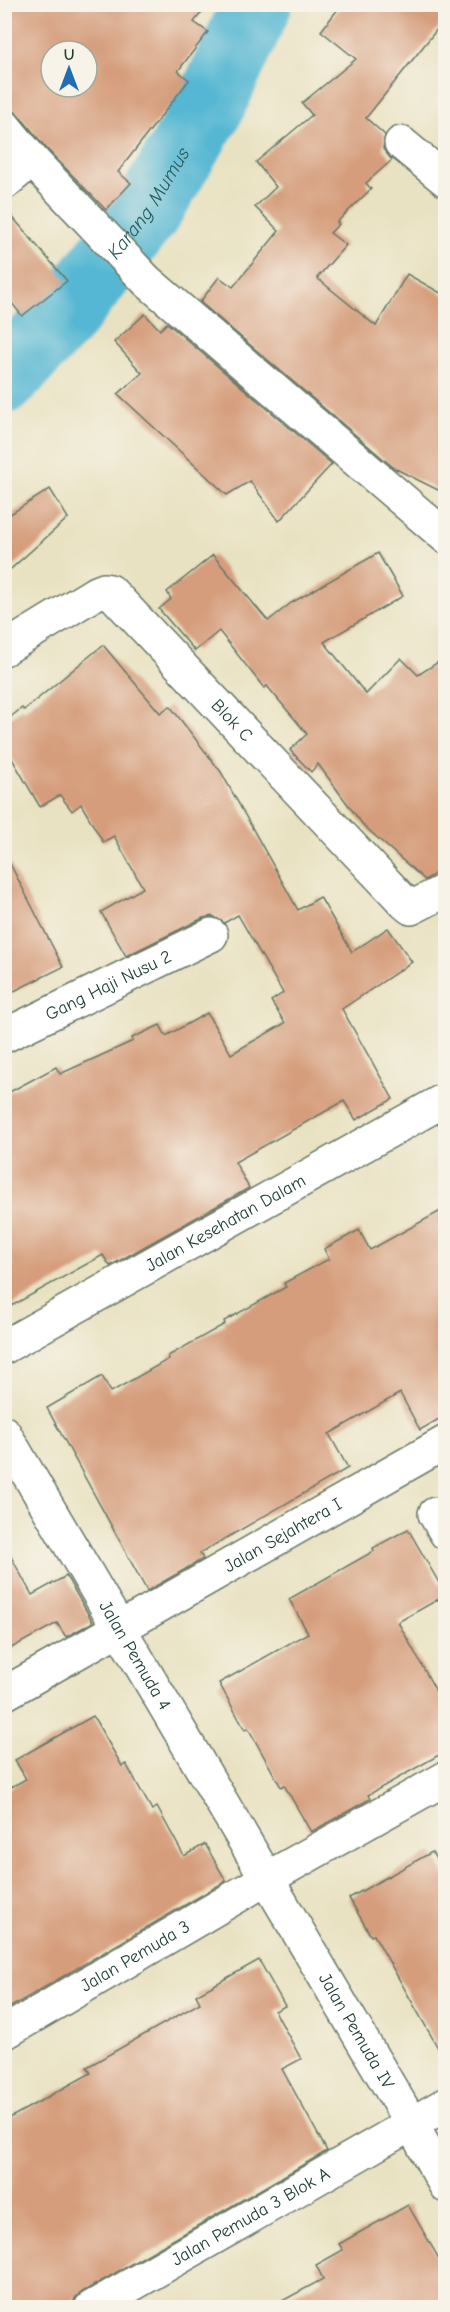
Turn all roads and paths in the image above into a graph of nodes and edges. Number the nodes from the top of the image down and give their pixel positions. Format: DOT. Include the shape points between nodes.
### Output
graph roads {
  1 [pos="4,126"];
  2 [pos="401,143"];
  3 [pos="36,164"];
  4 [pos="446,180"];
  5 [pos="4,183"];
  6 [pos="446,537"];
  7 [pos="4,649"];
  8 [pos="446,890"];
  9 [pos="211,935"];
  10 [pos="4,1036"];
  11 [pos="446,1099"];
  12 [pos="4,1347"];
  13 [pos="4,1433"];
  14 [pos="446,1442"];
  15 [pos="119,1628"];
  16 [pos="4,1694"];
  17 [pos="446,1778"];
  18 [pos="266,1879"];
  19 [pos="4,2033"];
  20 [pos="446,2104"];
  21 [pos="411,2123"];
  22 [pos="446,2186"];
  23 [pos="91,2307"];
  1 -- 3 [label="street"];
  2 -- 4 [label="street"];
  3 -- 5 [label="street"];
  3 -- 6 [label="street" via="147,281"];
  7 -- 8 [label="street, Blok C" via="94,594 110,591 405,903 411,908"];
  9 -- 10 [label="street, Gang Haji Nusu 2"];
  11 -- 12 [label="street, Jalan Kesehatan Dalam"];
  13 -- 15 [label="street, Jalan Pemuda 4"];
  14 -- 15 [label="street, Jalan Sejahtera I"];
  15 -- 16 [label="street, Jalan Sejahtera I"];
  15 -- 18 [label="street, Jalan Pemuda 4"];
  17 -- 18 [label="street, Jalan Pemuda 3"];
  18 -- 19 [label="street, Jalan Pemuda 3"];
  18 -- 21 [label="street, Jalan Pemuda IV"];
  20 -- 21 [label="street, Jalan Pemuda 3 Blok A"];
  21 -- 22 [label="street, Jalan Pemuda IV"];
  21 -- 23 [label="street, Jalan Pemuda 3 Blok A"];
}
